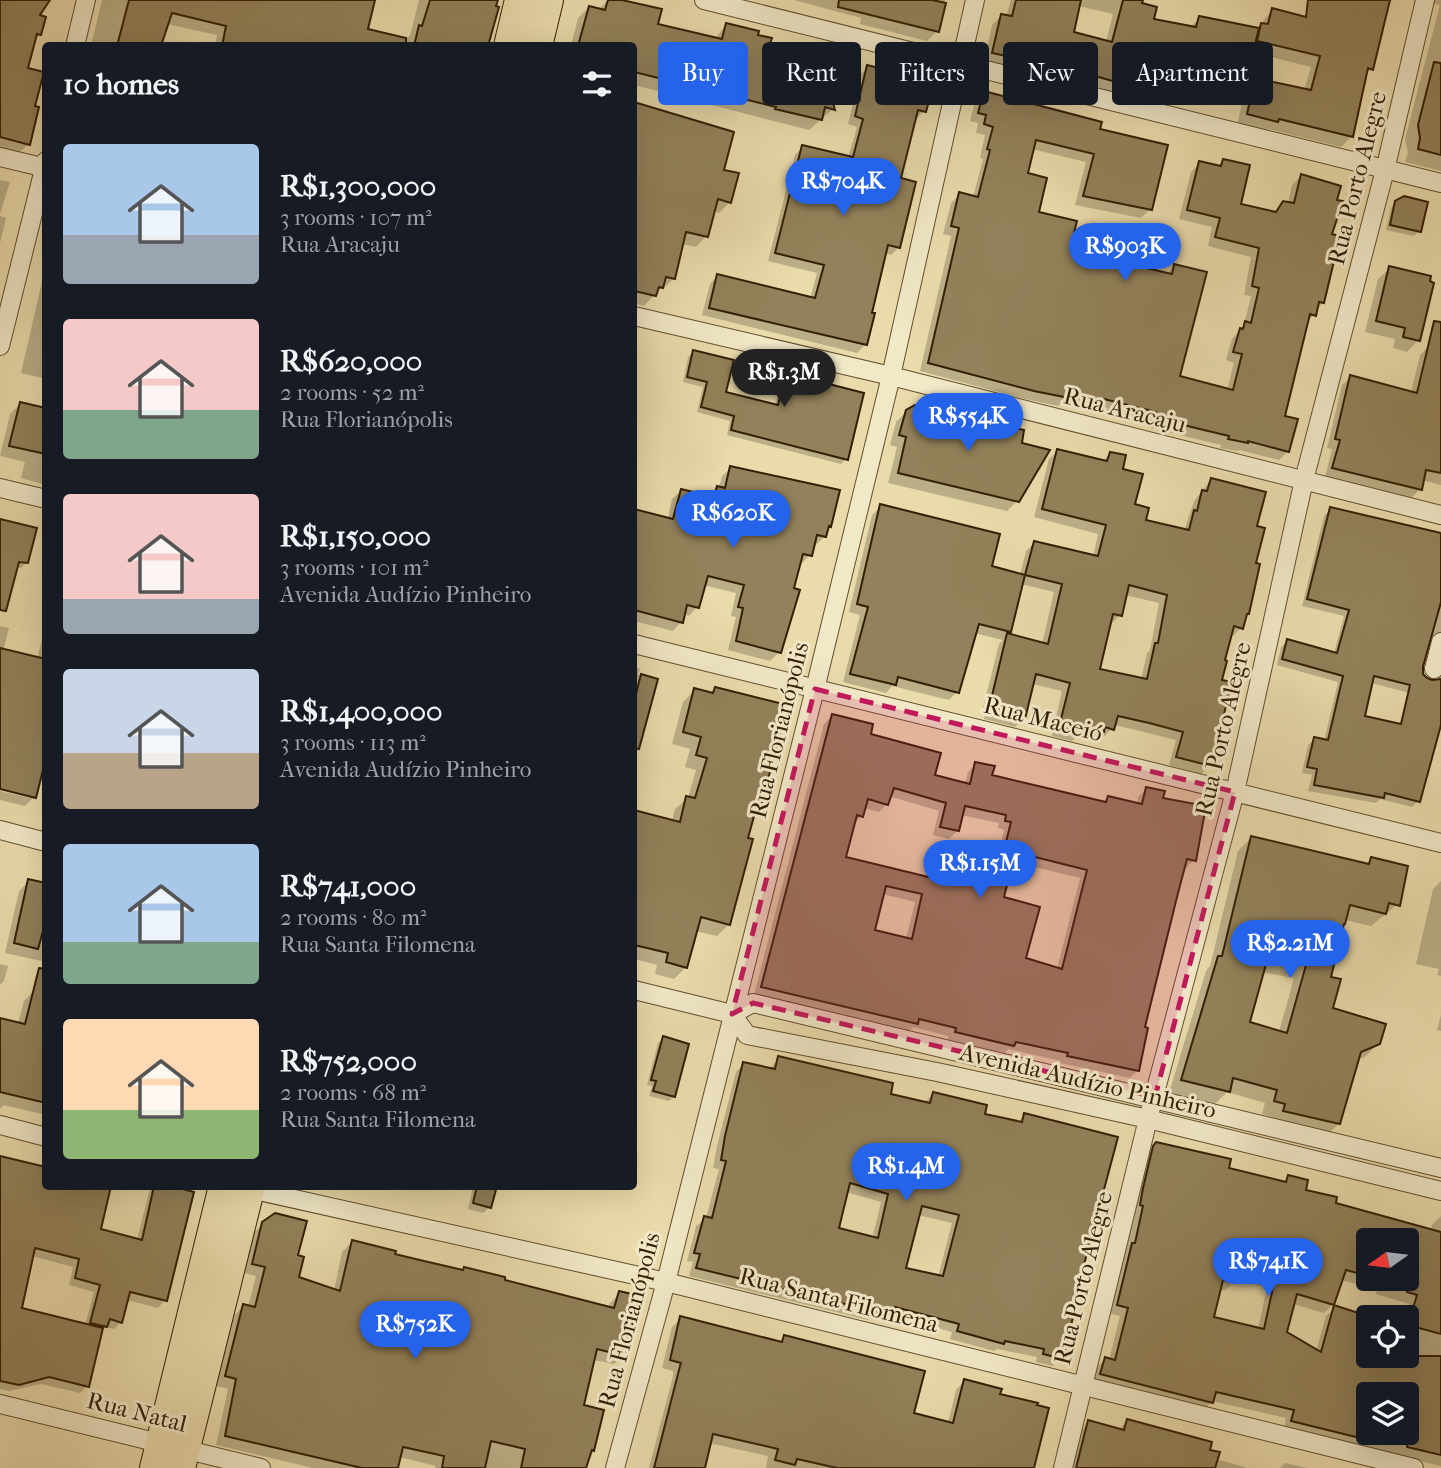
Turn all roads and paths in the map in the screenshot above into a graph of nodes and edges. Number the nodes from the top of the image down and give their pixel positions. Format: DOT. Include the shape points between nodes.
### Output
graph roads {
  1 [pos="86,0"];
  2 [pos="520,0"];
  3 [pos="548,0"];
  4 [pos="704,0"];
  5 [pos="975,0"];
  6 [pos="1425,0"];
  7 [pos="76,42"];
  8 [pos="510,42"];
  9 [pos="538,42"];
  10 [pos="965,42"];
  11 [pos="875,43"];
  12 [pos="989,71"];
  13 [pos="951,105"];
  14 [pos="0,157"];
  15 [pos="42,165"];
  16 [pos="1385,170"];
  17 [pos="42,178"];
  18 [pos="1441,183"];
  19 [pos="637,317"];
  20 [pos="0,346"];
  21 [pos="891,376"];
  22 [pos="1304,480"];
  23 [pos="0,488"];
  24 [pos="42,498"];
  25 [pos="1441,515"];
  26 [pos="1441,642"];
  27 [pos="637,645"];
  28 [pos="1434,670"];
  29 [pos="816,689"];
  30 [pos="1235,792"];
  31 [pos="0,830"];
  32 [pos="42,841"];
  33 [pos="1441,843"];
  34 [pos="637,991"];
  35 [pos="732,1014"];
  36 [pos="943,1050"];
  37 [pos="1019,1067"];
  38 [pos="937,1072"];
  39 [pos="1013,1089"];
  40 [pos="1154,1097"];
  41 [pos="1148,1119"];
  42 [pos="0,1125"];
  43 [pos="42,1136"];
  44 [pos="1434,1166"];
  45 [pos="1422,1186"];
  46 [pos="240,1190"];
  47 [pos="254,1190"];
  48 [pos="1441,1191"];
  49 [pos="666,1282"];
  50 [pos="1082,1387"];
  51 [pos="0,1404"];
  52 [pos="170,1457"];
  53 [pos="261,1468"];
  54 [pos="615,1468"];
  55 [pos="1062,1468"];
  56 [pos="1414,1468"];
  1 -- 7 [label="street"];
  2 -- 8 [label="main road"];
  3 -- 9 [label="main road"];
  4 -- 11 [label="street"];
  5 -- 10 [label="street, Rua Florianópolis"];
  6 -- 16 [label="street, Rua Porto Alegre"];
  12 -- 16 [label="street"];
  13 -- 21 [label="street, Rua Florianópolis"];
  14 -- 15 [label="street"];
  16 -- 18 [label="street"];
  16 -- 22 [label="street, Rua Porto Alegre"];
  17 -- 20 [label="street"];
  19 -- 21 [label="street, Rua Aracaju"];
  21 -- 22 [label="street, Rua Aracaju"];
  21 -- 29 [label="street, Rua Florianópolis"];
  22 -- 25 [label="street, Rua Aracaju"];
  22 -- 30 [label="street, Rua Porto Alegre"];
  23 -- 24 [label="street"];
  26 -- 28 [label="street"];
  27 -- 29 [label="street, Rua Maceió"];
  29 -- 30 [label="street, Rua Maceió"];
  29 -- 35 [label="street, Rua Florianópolis"];
  30 -- 33 [label="street, Rua Maceió"];
  30 -- 40 [label="street, Rua Porto Alegre"];
  31 -- 32 [label="street"];
  34 -- 35 [label="street, Avenida Audízio Pinheiro"];
  35 -- 36 [label="street, Avenida Audízio Pinheiro" via="753,1003"];
  35 -- 38 [label="street, Avenida Audízio Pinheiro" via="747,1035"];
  35 -- 49 [label="street, Rua Florianópolis"];
  36 -- 37 [label="street, Avenida Audízio Pinheiro"];
  36 -- 38 [label="street"];
  37 -- 39 [label="street"];
  37 -- 40 [label="street, Avenida Audízio Pinheiro"];
  38 -- 39 [label="street, Avenida Audízio Pinheiro"];
  39 -- 41 [label="street, Avenida Audízio Pinheiro"];
  40 -- 41 [label="street, Rua Porto Alegre"];
  40 -- 44 [label="street, Avenida Audízio Pinheiro"];
  41 -- 45 [label="street, Avenida Audízio Pinheiro"];
  41 -- 50 [label="street, Rua Porto Alegre"];
  42 -- 43 [label="street"];
  44 -- 45 [label="street"];
  45 -- 48 [label="street, Avenida Audízio Pinheiro"];
  46 -- 52 [label="main road"];
  47 -- 49 [label="street, Rua Santa Filomena"];
  49 -- 50 [label="street, Rua Santa Filomena"];
  49 -- 54 [label="street, Rua Florianópolis"];
  50 -- 55 [label="street, Rua Porto Alegre"];
  50 -- 56 [label="street, Rua Santa Filomena"];
  51 -- 52 [label="street, Rua Natal"];
  52 -- 53 [label="street, Rua Natal"];
}
